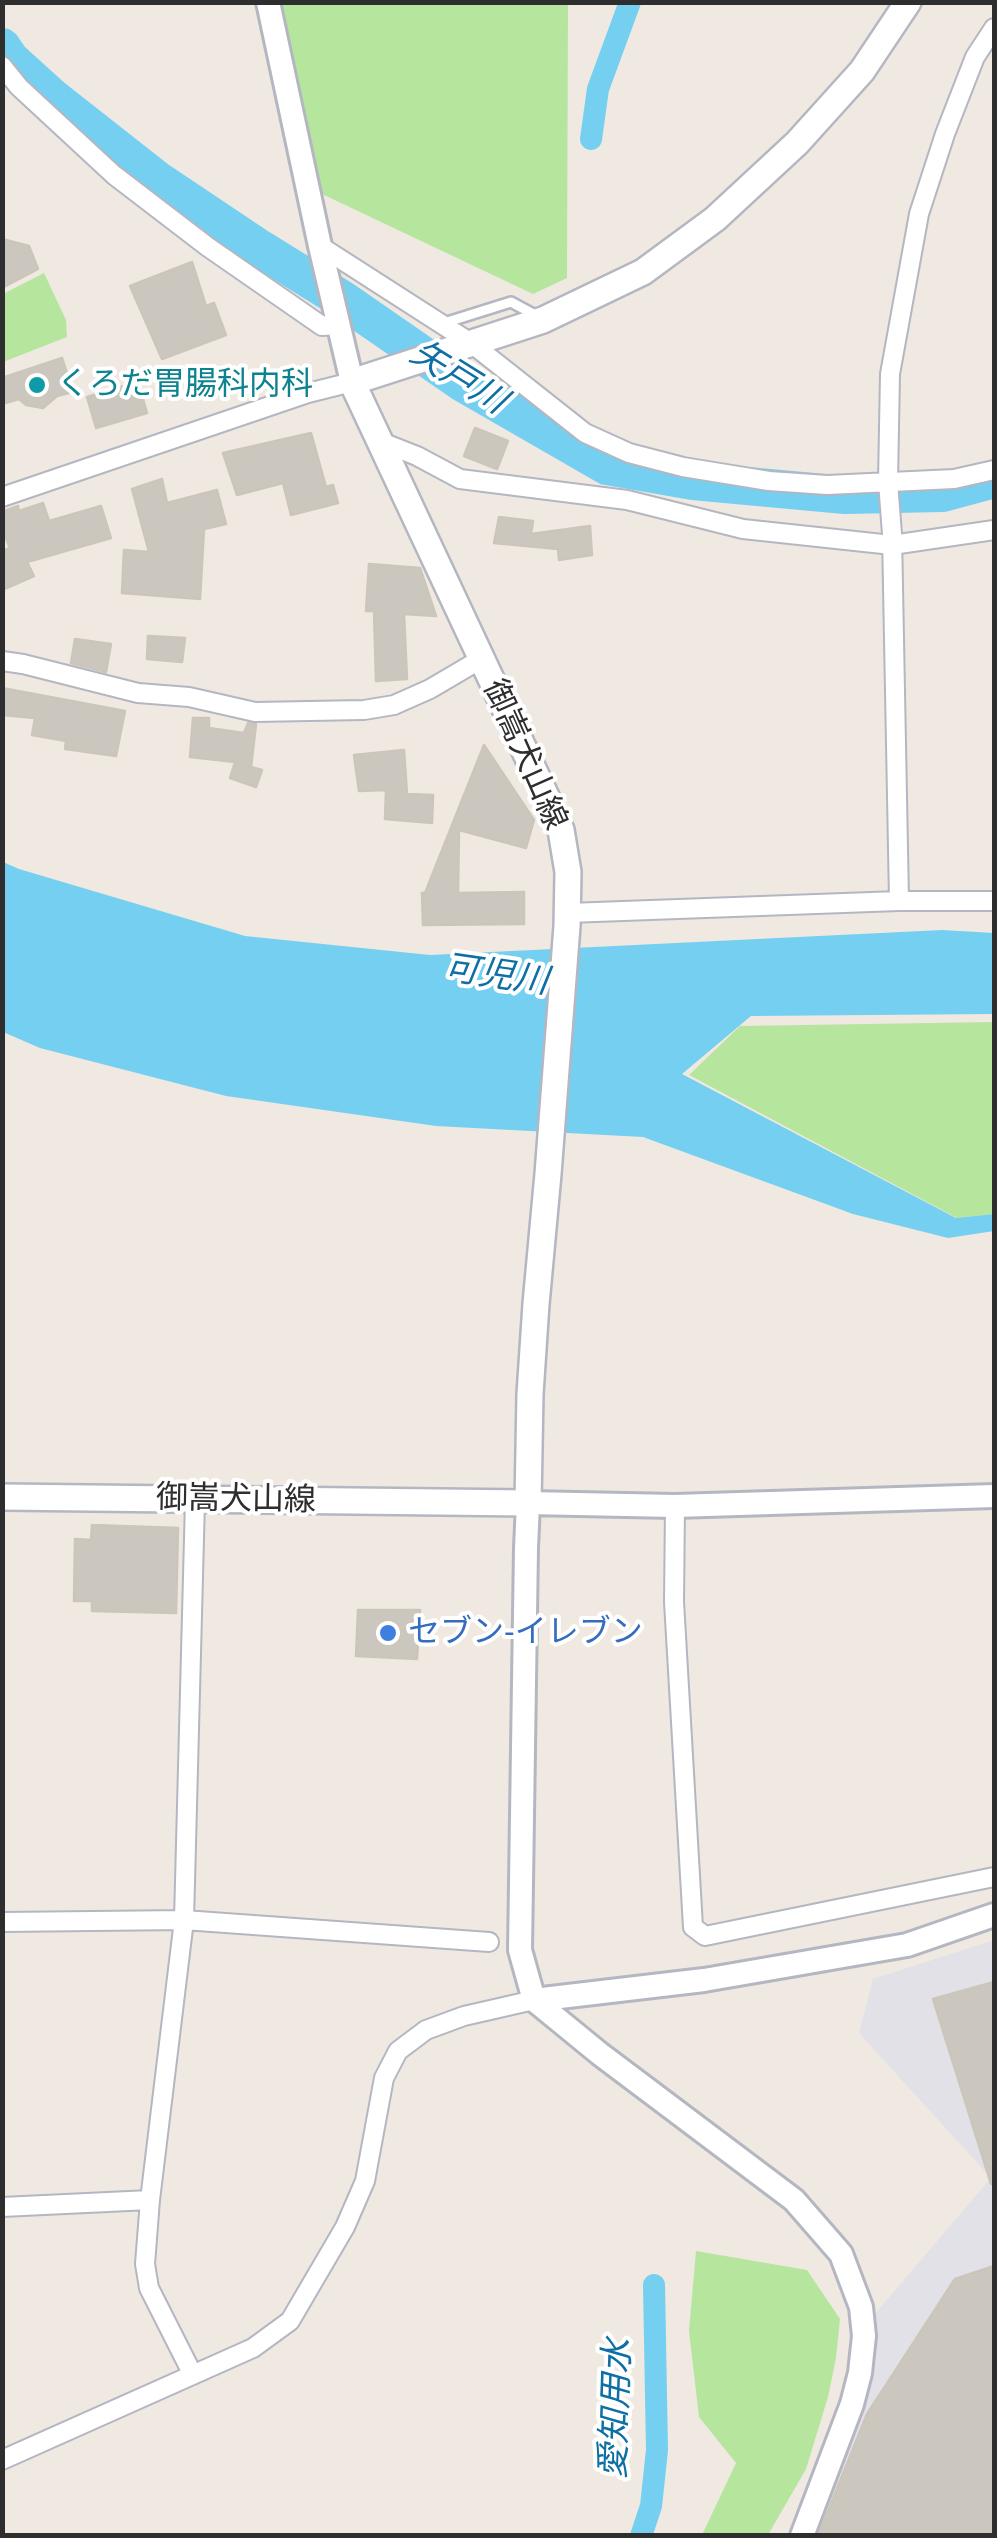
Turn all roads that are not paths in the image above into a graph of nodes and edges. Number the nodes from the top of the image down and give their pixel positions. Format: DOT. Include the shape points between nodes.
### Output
graph roads {
  1 [pos="268,2"];
  2 [pos="908,2"];
  3 [pos="994,28"];
  4 [pos="2,66"];
  5 [pos="320,246"];
  6 [pos="543,320"];
  7 [pos="441,324"];
  8 [pos="339,325"];
  9 [pos="471,343"];
  10 [pos="352,382"];
  11 [pos="379,441"];
  12 [pos="994,470"];
  13 [pos="888,482"];
  14 [pos="2,497"];
  15 [pos="994,530"];
  16 [pos="892,540"];
  17 [pos="481,659"];
  18 [pos="2,661"];
  19 [pos="899,900"];
  20 [pos="994,901"];
  21 [pos="568,919"];
  22 [pos="994,1496"];
  23 [pos="2,1497"];
  24 [pos="195,1500"];
  25 [pos="528,1502"];
  26 [pos="675,1506"];
  27 [pos="994,1877"];
  28 [pos="994,1916"];
  29 [pos="184,1920"];
  30 [pos="2,1922"];
  31 [pos="488,1942"];
  32 [pos="534,2000"];
  33 [pos="150,2200"];
  34 [pos="2,2207"];
  35 [pos="194,2375"];
  36 [pos="2,2460"];
  37 [pos="802,2536"];
  1 -- 5 [label="street"];
  2 -- 6 [label="main road" via="862,70 810,129 714,218 643,272"];
  3 -- 13 [label="street" via="975,57 919,214 890,374"];
  4 -- 8 [label="street" via="130,187 208,247 322,326"];
  5 -- 7 [label="street"];
  5 -- 8 [label="street"];
  6 -- 7 [label="lane" via="512,302"];
  6 -- 9 [label="main road"];
  7 -- 9 [label="street"];
  8 -- 10 [label="street"];
  9 -- 10 [label="main road"];
  9 -- 13 [label="street" via="586,433 629,453 769,480"];
  10 -- 11 [label="main road, 御嵩犬山線"];
  10 -- 14 [label="street"];
  11 -- 16 [label="street" via="460,480 627,500 743,529"];
  11 -- 17 [label="main road, 御嵩犬山線"];
  12 -- 13 [label="street" via="954,480"];
  13 -- 16 [label="street"];
  15 -- 16 [label="street"];
  16 -- 19 [label="street"];
  17 -- 18 [label="street" via="394,705 255,712"];
  17 -- 21 [label="main road, 御嵩犬山線" via="561,830"];
  19 -- 20 [label="street"];
  19 -- 21 [label="street"];
  21 -- 25 [label="main road, 御嵩犬山線" via="534,1322"];
  22 -- 26 [label="street"];
  23 -- 24 [label="main road, 御嵩犬山線"];
  24 -- 25 [label="main road, 御嵩犬山線"];
  24 -- 29 [label="street"];
  25 -- 26 [label="street"];
  25 -- 32 [label="street" via="520,1950"];
  26 -- 27 [label="street" via="674,1602 693,1927 705,1936"];
  28 -- 32 [label="street" via="907,1945 704,1980"];
  29 -- 30 [label="street"];
  29 -- 31 [label="street"];
  29 -- 33 [label="street"];
  32 -- 35 [label="street" via="426,2030 398,2051 384,2078 366,2180 290,2320 253,2348"];
  32 -- 37 [label="street" via="794,2200 841,2254 861,2306 860,2373"];
  33 -- 34 [label="street"];
  33 -- 35 [label="street" via="148,2288"];
  35 -- 36 [label="street"];
}
